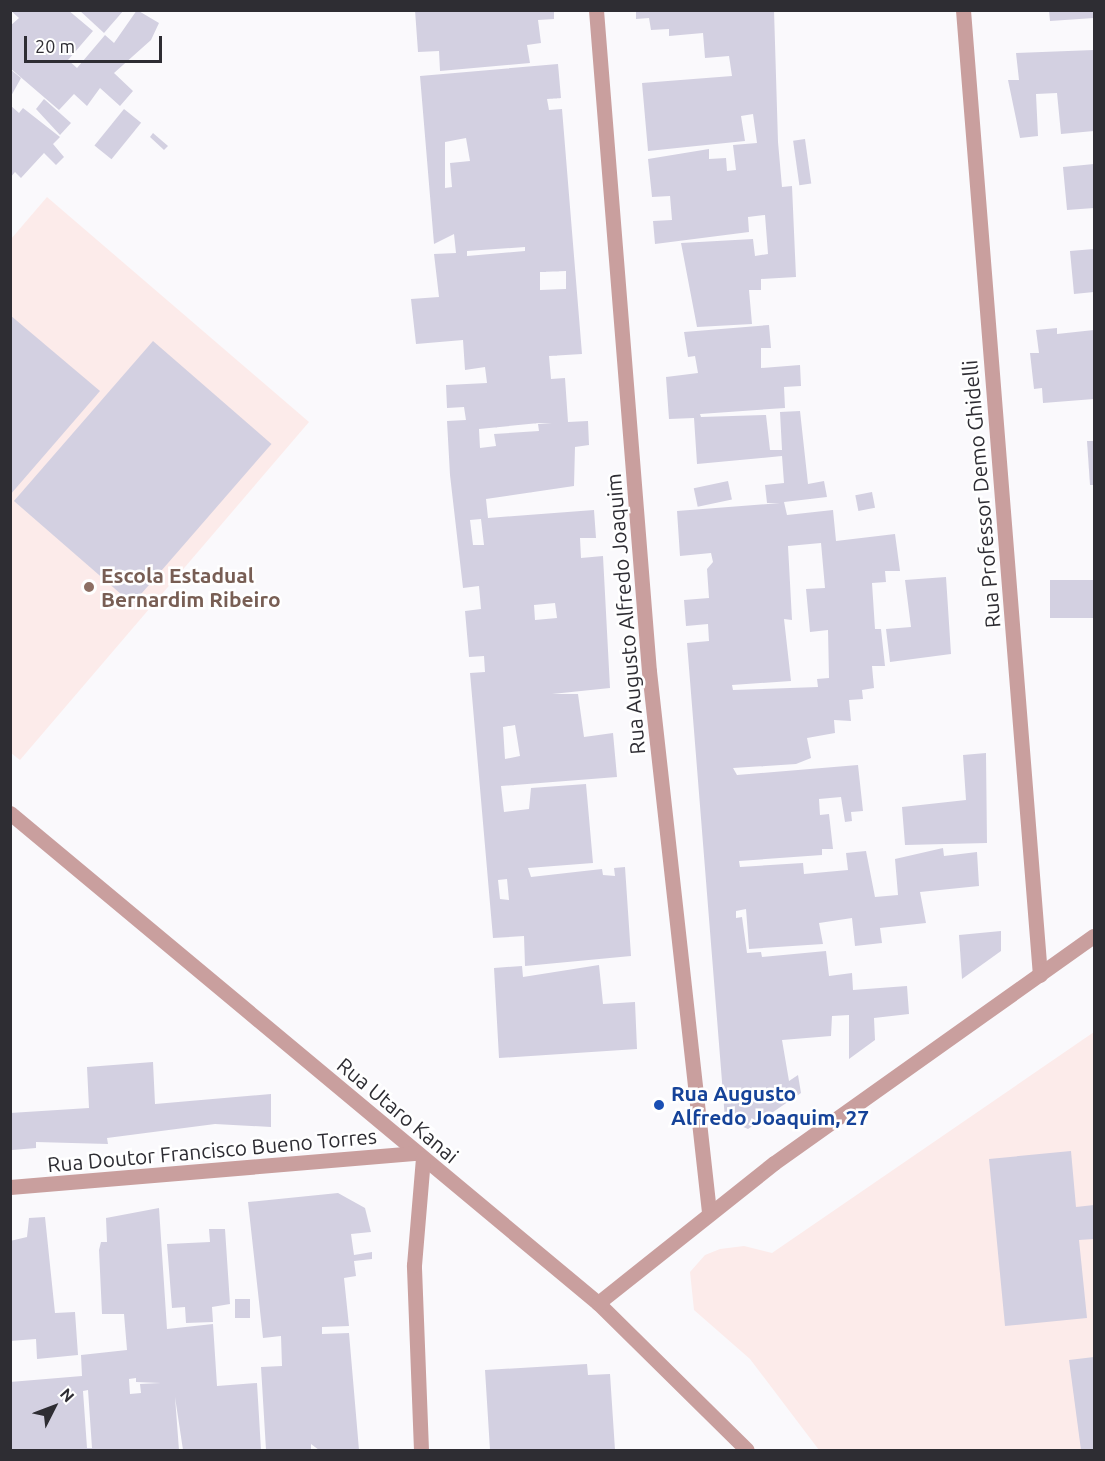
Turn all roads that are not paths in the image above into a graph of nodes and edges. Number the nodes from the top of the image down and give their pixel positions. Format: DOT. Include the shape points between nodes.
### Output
graph roads {
  1 [pos="596,10"];
  2 [pos="963,10"];
  3 [pos="10,813"];
  4 [pos="1095,936"];
  5 [pos="1040,975"];
  6 [pos="420,1156"];
  7 [pos="10,1187"];
  8 [pos="709,1212"];
  9 [pos="598,1304"];
  10 [pos="421,1450"];
  11 [pos="747,1450"];
  1 -- 8 [label="street, Rua Augusto Alfredo Joaquim" via="649,671"];
  2 -- 5 [label="street, Rua Professor Demo Ghidelli"];
  3 -- 6 [label="street, Rua Utaro Kanai"];
  4 -- 5 [label="street"];
  5 -- 8 [label="street"];
  6 -- 7 [label="street, Rua Doutor Francisco Bueno Torres"];
  6 -- 9 [label="street, Rua Utaro Kanai"];
  6 -- 10 [label="street" via="414,1265"];
  8 -- 9 [label="street"];
  9 -- 11 [label="street, Rua Utaro Kanai"];
}
